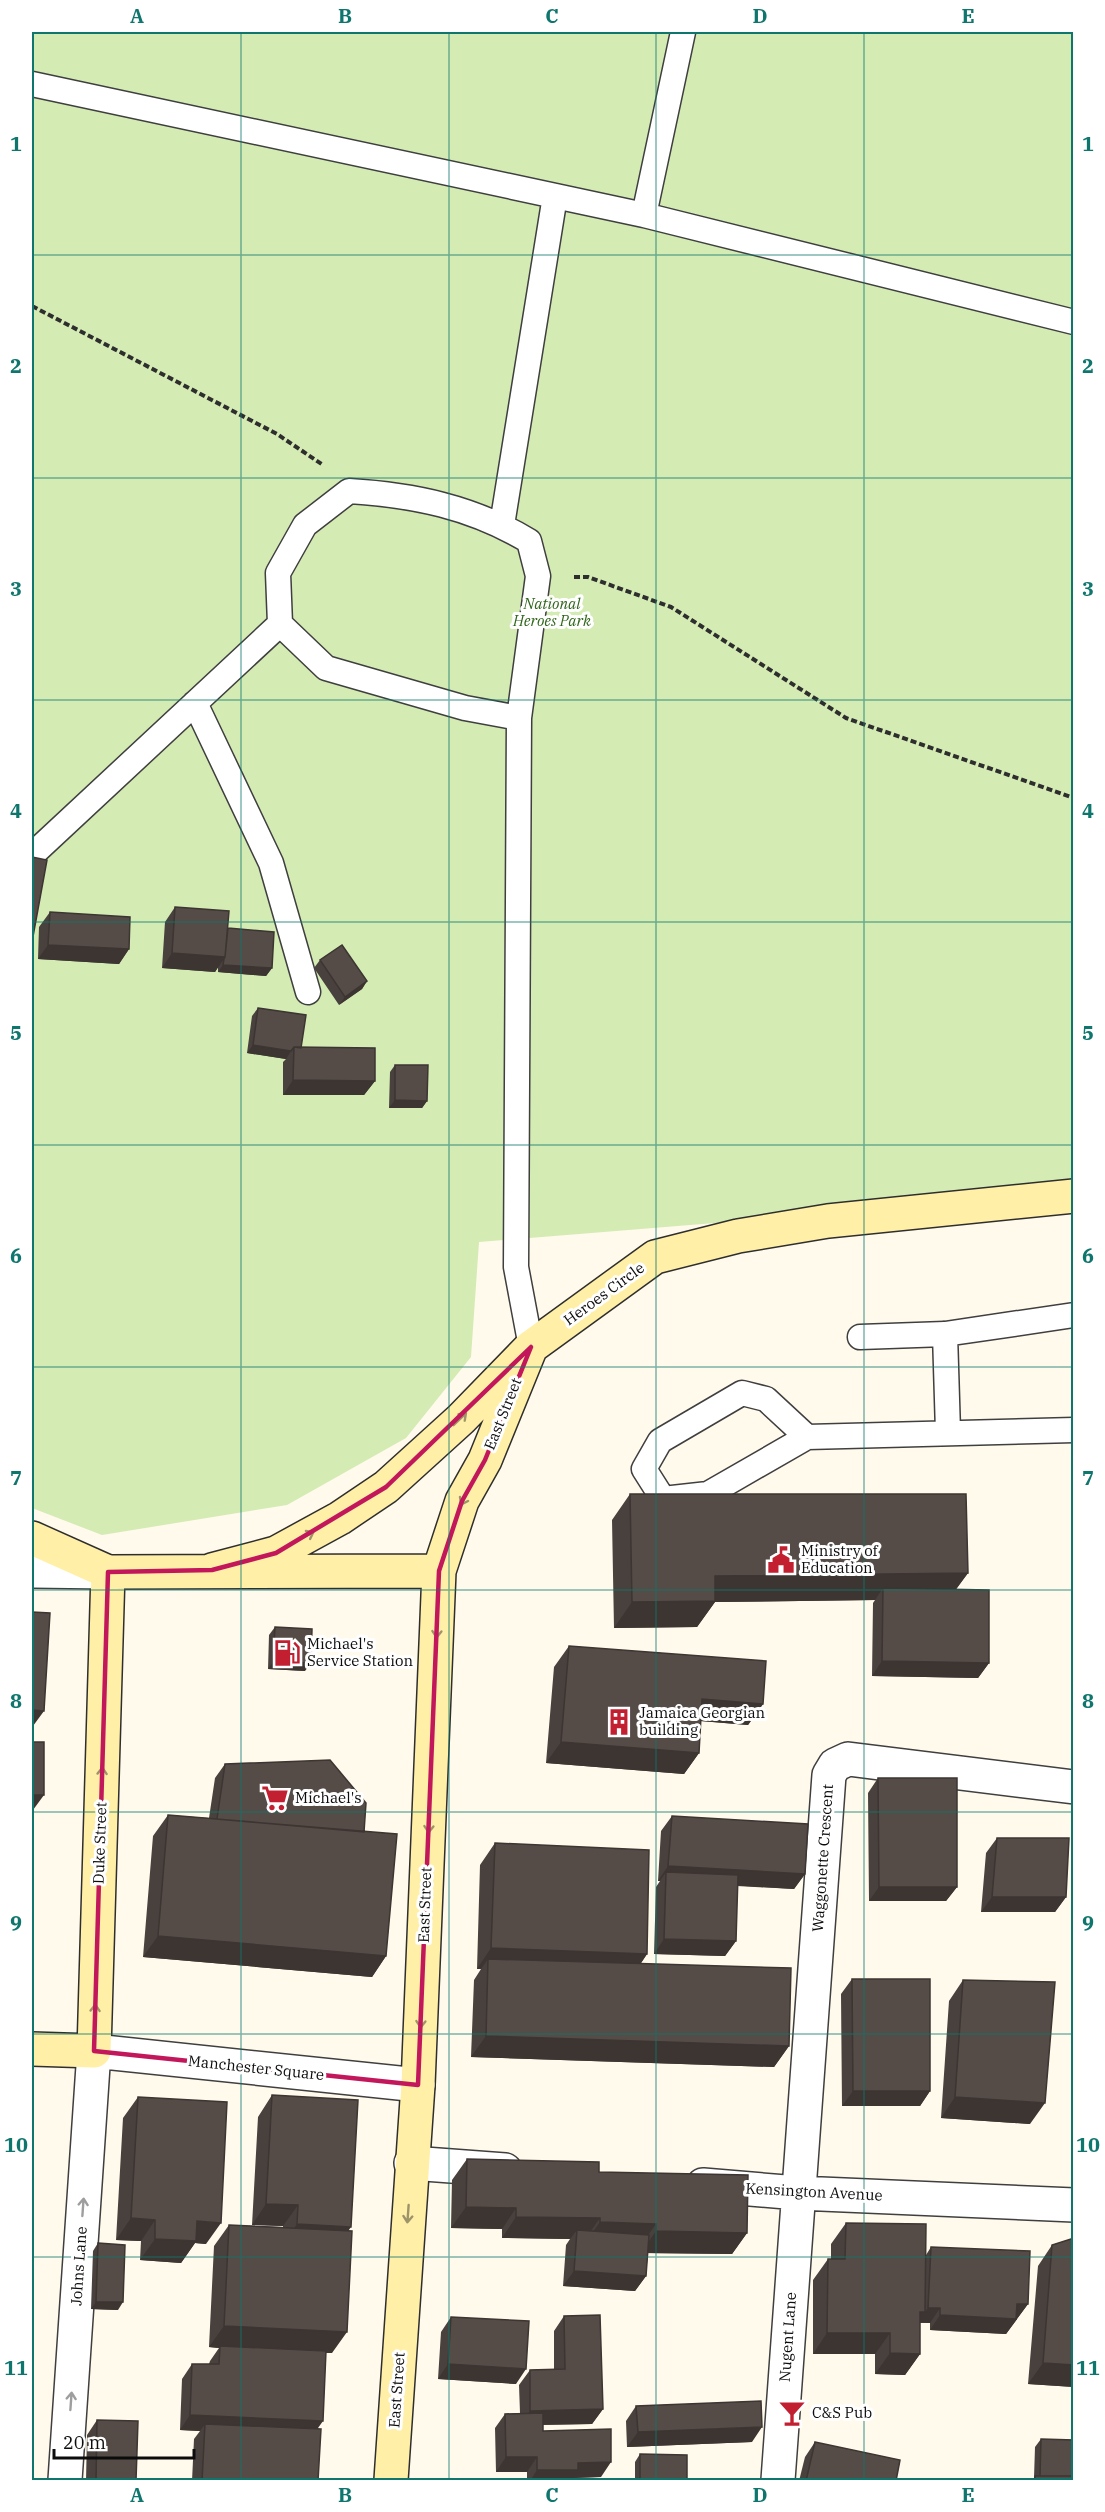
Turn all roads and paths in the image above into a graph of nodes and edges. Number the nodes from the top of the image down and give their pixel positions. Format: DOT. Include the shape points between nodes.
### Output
graph roads {
  1 [pos="683,32"];
  2 [pos="32,84"];
  3 [pos="555,196"];
  4 [pos="644,215"];
  5 [pos="32,306"];
  6 [pos="1074,322"];
  7 [pos="349,492"];
  8 [pos="502,525"];
  9 [pos="538,576"];
  10 [pos="280,624"];
  11 [pos="195,703"];
  12 [pos="519,718"];
  13 [pos="1074,798"];
  14 [pos="32,855"];
  15 [pos="308,992"];
  16 [pos="1074,1196"];
  17 [pos="1074,1315"];
  18 [pos="945,1334"];
  19 [pos="860,1337"];
  20 [pos="523,1356"];
  21 [pos="1074,1430"];
  22 [pos="948,1432"];
  23 [pos="807,1437"];
  24 [pos="32,1538"];
  25 [pos="212,1570"];
  26 [pos="32,1571"];
  27 [pos="439,1571"];
  28 [pos="108,1572"];
  29 [pos="1074,1787"];
  30 [pos="32,2049"];
  31 [pos="94,2051"];
  32 [pos="418,2085"];
  33 [pos="411,2163"];
  34 [pos="540,2173"];
  35 [pos="669,2183"];
  36 [pos="798,2193"];
  37 [pos="1074,2205"];
  38 [pos="65,2481"];
  39 [pos="391,2481"];
  40 [pos="778,2481"];
  1 -- 4 [label="lane"];
  2 -- 3 [label="lane"];
  3 -- 4 [label="lane"];
  3 -- 8 [label="lane"];
  4 -- 6 [label="lane"];
  5 -- 7 [label="path" via="277,434 319,462"];
  7 -- 8 [label="lane" via="398,494"];
  7 -- 10 [label="lane" via="305,525 278,573"];
  8 -- 9 [label="lane" via="529,541"];
  9 -- 12 [label="lane"];
  9 -- 13 [label="path" via="588,577 672,607 846,718"];
  10 -- 11 [label="lane"];
  10 -- 12 [label="lane" via="326,668 465,708"];
  11 -- 14 [label="lane"];
  11 -- 15 [label="lane" via="271,863"];
  12 -- 20 [label="lane" via="516,1267"];
  16 -- 20 [label="main road, Heroes Circle" via="828,1221 738,1236 655,1257"];
  17 -- 18 [label="lane"];
  18 -- 19 [label="lane"];
  18 -- 22 [label="lane"];
  25 -- 20 [label="main road, Heroes Circle, one-way" via="276,1553 349,1512 386,1486 461,1419"];
  20 -- 27 [label="main road, East Street, one-way" via="485,1460 462,1501"];
  21 -- 22 [label="lane"];
  22 -- 23 [label="lane"];
  23 -- 23 [label="lane" via="708,1494 663,1499 644,1469 660,1441 742,1393 766,1399"];
  24 -- 28 [label="main road, Heroes Circle"];
  25 -- 27 [label="main road, Heroes Circle"];
  25 -- 28 [label="main road, Heroes Circle"];
  26 -- 28 [label="street"];
  27 -- 32 [label="main road, East Street, one-way"];
  31 -- 28 [label="main road, Duke Street, one-way"];
  29 -- 36 [label="street, Waggonette Crescent" via="848,1759 836,1765 829,1775"];
  30 -- 31 [label="main road"];
  31 -- 32 [label="street, Manchester Square"];
  38 -- 31 [label="street, Johns Lane, one-way"];
  32 -- 33 [label="main road, East Street"];
  33 -- 34 [label="street"];
  33 -- 39 [label="main road, East Street, one-way"];
  35 -- 36 [label="street, Kensington Avenue"];
  36 -- 37 [label="street, Kensington Avenue"];
  36 -- 40 [label="street, Nugent Lane"];
}
